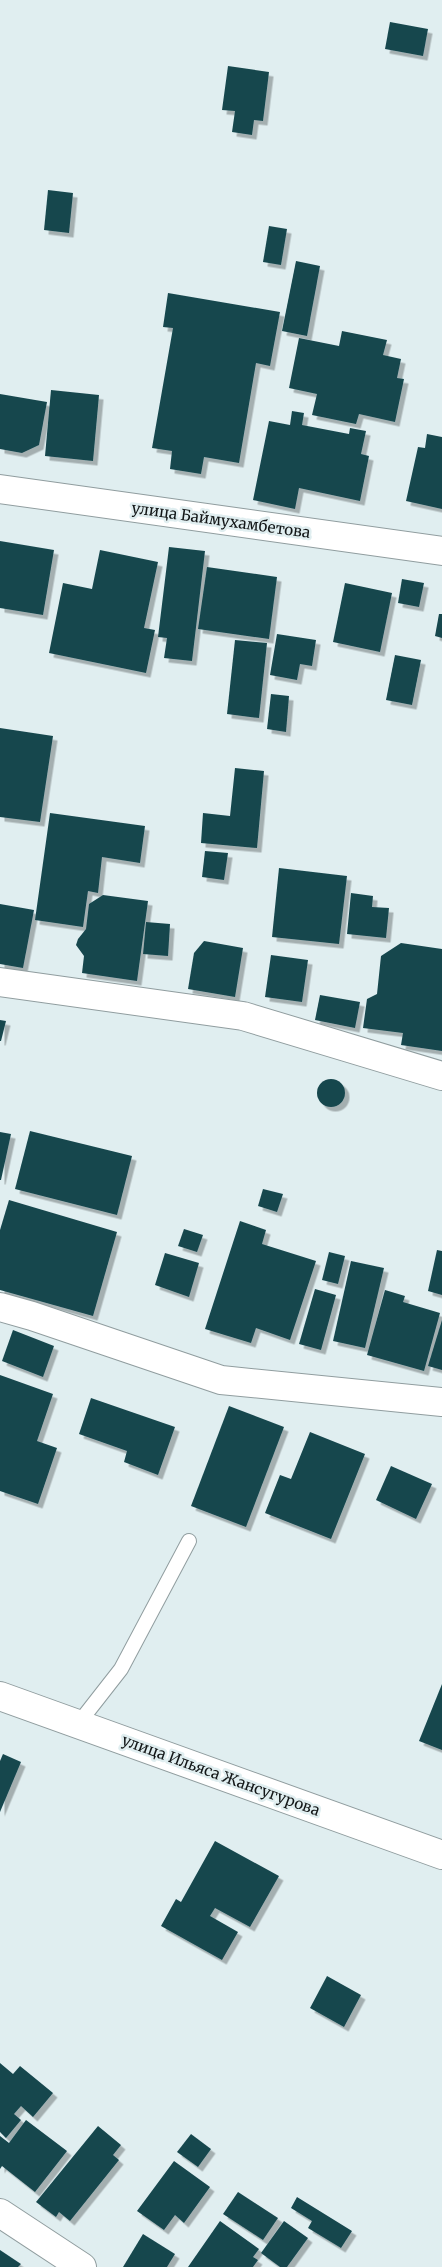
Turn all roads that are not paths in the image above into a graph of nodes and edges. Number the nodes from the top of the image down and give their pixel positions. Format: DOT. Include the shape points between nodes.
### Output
graph roads {
  1 [pos="0,489"];
  2 [pos="442,550"];
  3 [pos="0,982"];
  4 [pos="442,1076"];
  5 [pos="0,1307"];
  6 [pos="442,1402"];
  7 [pos="188,1541"];
  8 [pos="0,1696"];
  9 [pos="78,1724"];
  10 [pos="442,1855"];
  11 [pos="0,2212"];
  12 [pos="82,2267"];
  1 -- 2 [label="street, улица Баймухамбетова"];
  3 -- 4 [label="street" via="243,1016"];
  5 -- 6 [label="street" via="221,1380"];
  7 -- 9 [label="lane" via="120,1670"];
  8 -- 9 [label="street, улица Ильяса Жансугурова"];
  9 -- 10 [label="street, улица Ильяса Жансугурова"];
  11 -- 12 [label="street"];
}
